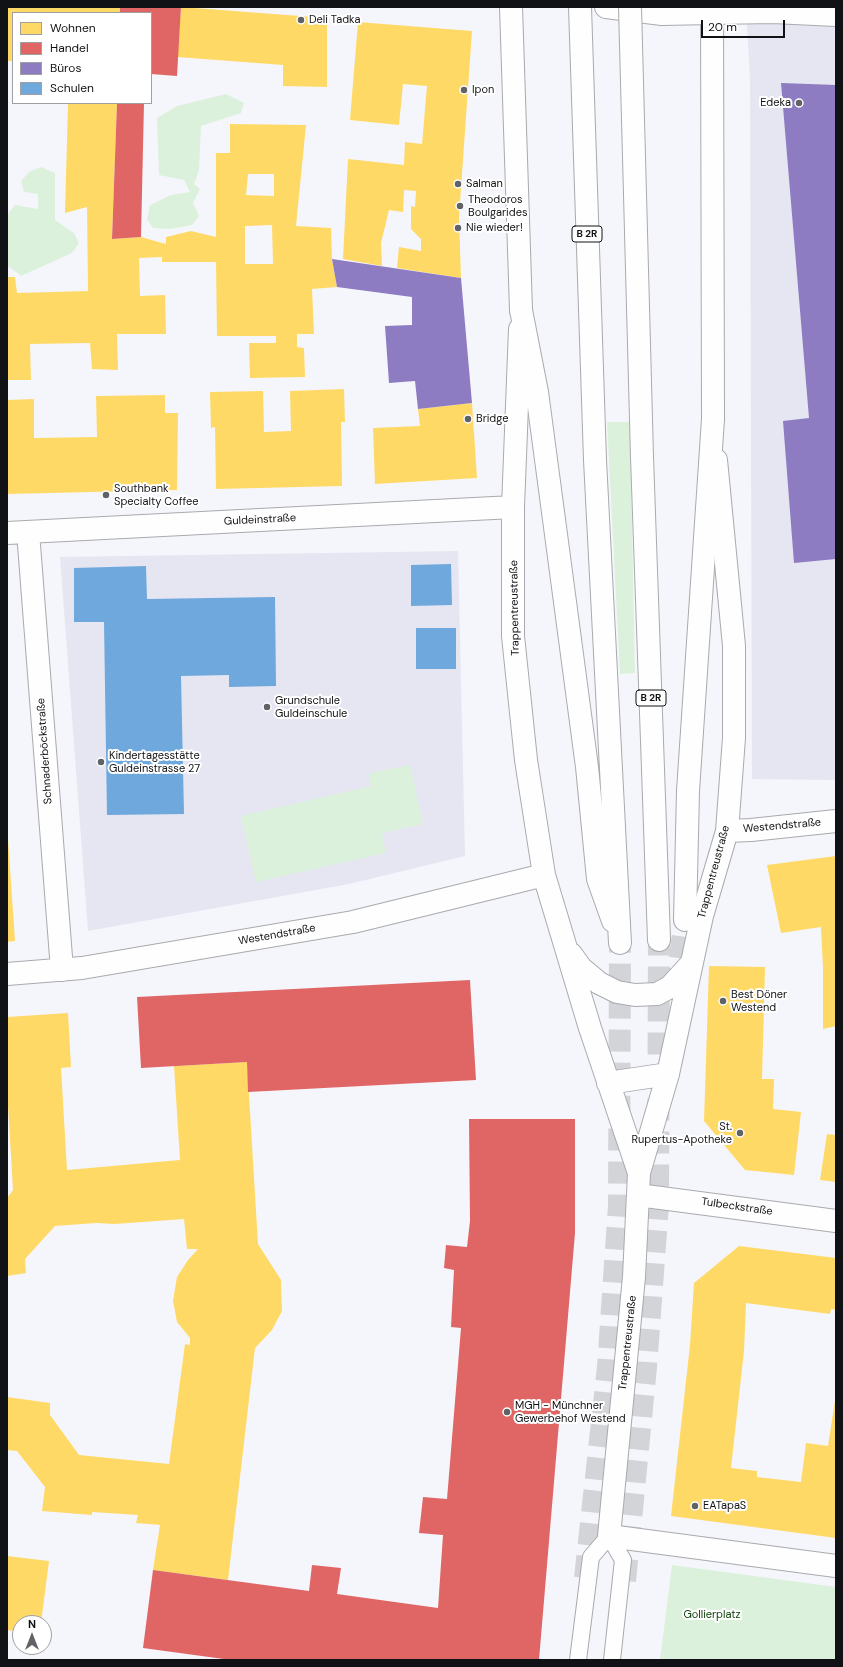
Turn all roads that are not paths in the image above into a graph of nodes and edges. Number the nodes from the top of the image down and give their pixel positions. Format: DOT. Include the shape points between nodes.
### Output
graph roads {
  1 [pos="511,7"];
  2 [pos="580,7"];
  3 [pos="606,7"];
  4 [pos="630,7"];
  5 [pos="712,10"];
  6 [pos="836,15"];
  7 [pos="521,310"];
  8 [pos="712,419"];
  9 [pos="513,507"];
  10 [pos="18,533"];
  11 [pos="836,821"];
  12 [pos="727,831"];
  13 [pos="544,875"];
  14 [pos="685,920"];
  15 [pos="659,940"];
  16 [pos="567,948"];
  17 [pos="690,965"];
  18 [pos="62,970"];
  19 [pos="7,974"];
  20 [pos="668,1074"];
  21 [pos="608,1083"];
  22 [pos="639,1173"];
  23 [pos="638,1195"];
  24 [pos="836,1221"];
  25 [pos="609,1536"];
  26 [pos="836,1566"];
  27 [pos="578,1660"];
  28 [pos="612,1660"];
  1 -- 7 [label="main road"];
  2 -- 7 [label="main road, B 2R" via="595,460 620,943 598,879 587,767 537,392"];
  3 -- 5 [label="main road" via="662,14"];
  4 -- 15 [label="main road, B 2R, bridge"];
  5 -- 6 [label="main road"];
  5 -- 8 [label="main road"];
  7 -- 9 [label="main road, Trappentreustraße"];
  8 -- 12 [label="main road, Trappentreustraße" via="734,646 734,738"];
  8 -- 14 [label="main road" via="688,791"];
  9 -- 10 [label="main road, Guldeinstraße"];
  9 -- 13 [label="main road, Trappentreustraße" via="513,636 526,760"];
  10 -- 18 [label="main road, Schnaderböckstraße"];
  11 -- 12 [label="main road, Westendstraße"];
  12 -- 17 [label="main road, Trappentreustraße"];
  13 -- 16 [label="main road, Trappentreustraße"];
  13 -- 18 [label="main road, Westendstraße" via="353,922"];
  16 -- 17 [label="main road, Trappentreustraße" via="581,968 599,983 617,992 635,995 657,994 670,987"];
  16 -- 21 [label="main road, Trappentreustraße"];
  17 -- 20 [label="main road, Trappentreustraße"];
  18 -- 19 [label="main road, Westendstraße"];
  20 -- 21 [label="main road"];
  20 -- 22 [label="main road, Trappentreustraße"];
  21 -- 22 [label="main road, Trappentreustraße"];
  22 -- 23 [label="main road, Trappentreustraße"];
  23 -- 24 [label="main road, Tulbeckstraße"];
  23 -- 25 [label="main road, Trappentreustraße" via="634,1277"];
  25 -- 26 [label="main road"];
  25 -- 27 [label="lane" via="591,1557"];
  25 -- 28 [label="lane" via="623,1560"];
}
